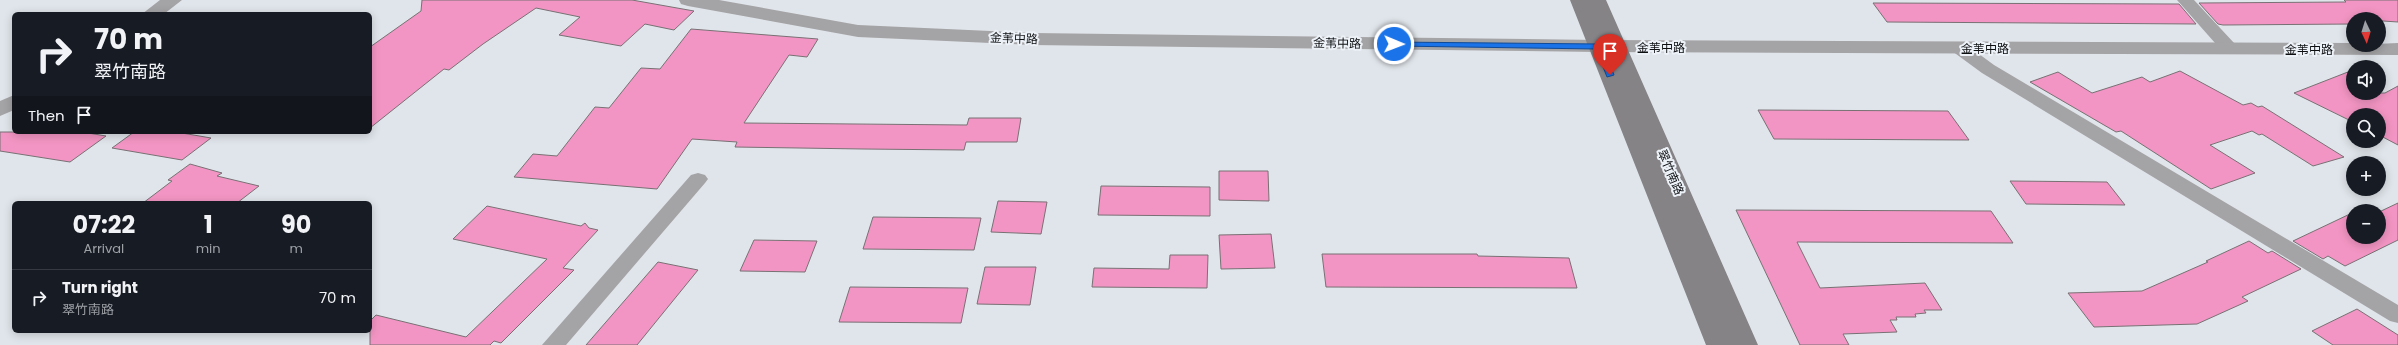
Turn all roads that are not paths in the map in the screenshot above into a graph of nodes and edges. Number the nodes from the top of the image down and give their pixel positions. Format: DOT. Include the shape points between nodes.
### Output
graph roads {
  1 [pos="173,0"];
  2 [pos="688,0"];
  3 [pos="1579,0"];
  4 [pos="1597,0"];
  5 [pos="2185,0"];
  6 [pos="154,12"];
  7 [pos="1608,46"];
  8 [pos="1958,47"];
  9 [pos="2229,48"];
  10 [pos="2398,49"];
  11 [pos="12,102"];
  12 [pos="0,110"];
  13 [pos="698,180"];
  14 [pos="2398,315"];
  15 [pos="553,345"];
  16 [pos="1719,345"];
  17 [pos="1745,345"];
  1 -- 6 [label="street"];
  2 -- 7 [label="street, 金苇中路" via="858,31 1032,39"];
  3 -- 7 [label="main road, 翠竹南路"];
  4 -- 7 [label="main road, 翠竹南路"];
  5 -- 9 [label="street"];
  7 -- 8 [label="street, 金苇中路"];
  7 -- 16 [label="main road, 翠竹南路"];
  7 -- 17 [label="main road, 翠竹南路"];
  8 -- 9 [label="street, 金苇中路"];
  8 -- 14 [label="street" via="1988,69"];
  9 -- 10 [label="street, 金苇中路"];
  11 -- 12 [label="street"];
  13 -- 15 [label="street"];
}
